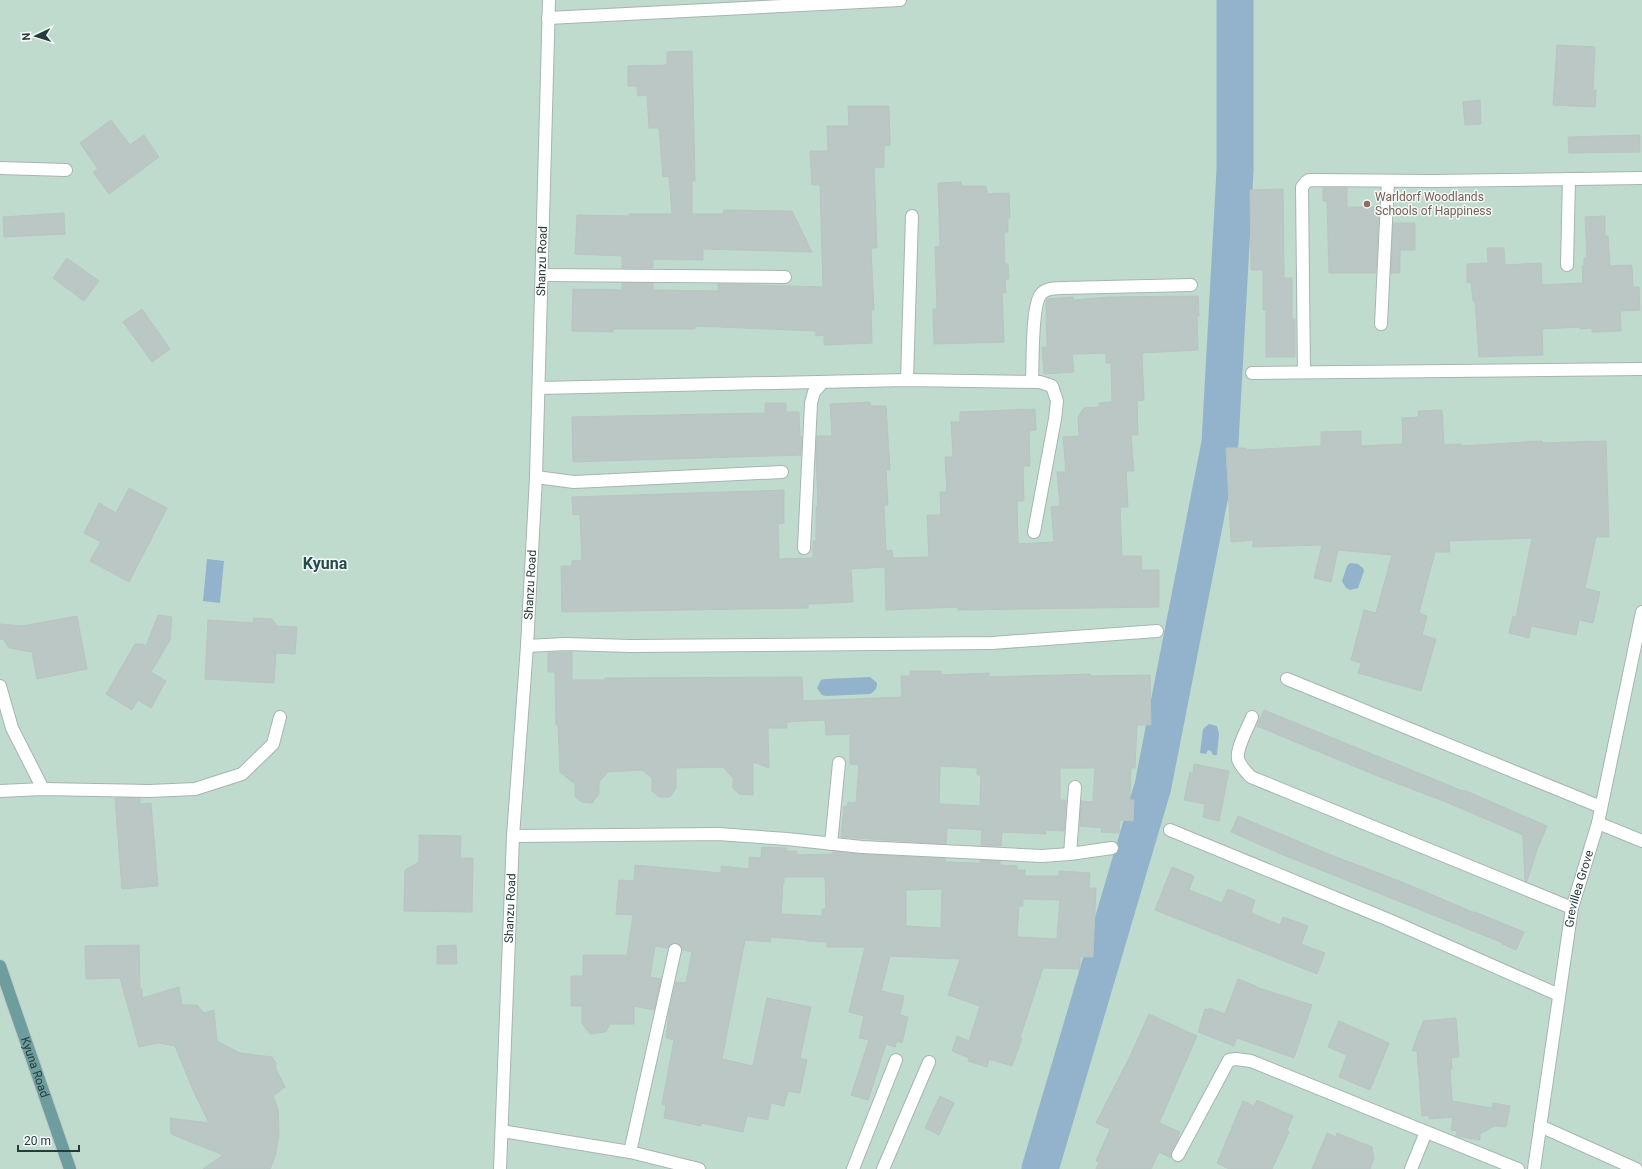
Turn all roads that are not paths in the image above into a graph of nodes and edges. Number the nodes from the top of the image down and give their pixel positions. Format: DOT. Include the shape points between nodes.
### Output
graph roads {
  1 [pos="549,0"];
  2 [pos="900,0"];
  3 [pos="867,1"];
  4 [pos="774,3"];
  5 [pos="548,18"];
  6 [pos="0,168"];
  7 [pos="66,170"];
  8 [pos="1642,178"];
  9 [pos="1569,179"];
  10 [pos="1388,181"];
  11 [pos="912,216"];
  12 [pos="1566,265"];
  13 [pos="542,275"];
  14 [pos="785,277"];
  15 [pos="1192,285"];
  16 [pos="1381,324"];
  17 [pos="1642,369"];
  18 [pos="1304,372"];
  19 [pos="1252,373"];
  20 [pos="907,380"];
  21 [pos="1032,381"];
  22 [pos="823,382"];
  23 [pos="539,388"];
  24 [pos="782,472"];
  25 [pos="536,477"];
  26 [pos="1034,532"];
  27 [pos="804,548"];
  28 [pos="1642,612"];
  29 [pos="1157,631"];
  30 [pos="528,646"];
  31 [pos="1287,680"];
  32 [pos="0,686"];
  33 [pos="280,717"];
  34 [pos="1252,718"];
  35 [pos="839,763"];
  36 [pos="1075,787"];
  37 [pos="43,789"];
  38 [pos="0,791"];
  39 [pos="1601,807"];
  40 [pos="1598,823"];
  41 [pos="1170,830"];
  42 [pos="513,836"];
  43 [pos="1642,841"];
  44 [pos="831,844"];
  45 [pos="1112,848"];
  46 [pos="1070,854"];
  47 [pos="1572,908"];
  48 [pos="675,950"];
  49 [pos="0,966"];
  50 [pos="1559,995"];
  51 [pos="896,1060"];
  52 [pos="929,1062"];
  53 [pos="1540,1126"];
  54 [pos="502,1131"];
  55 [pos="1426,1132"];
  56 [pos="630,1152"];
  57 [pos="1178,1154"];
  58 [pos="70,1169"];
  59 [pos="500,1169"];
  60 [pos="699,1169"];
  61 [pos="853,1169"];
  62 [pos="883,1169"];
  63 [pos="1411,1169"];
  64 [pos="1518,1169"];
  65 [pos="1534,1169"];
  66 [pos="1636,1169"];
  1 -- 5 [label="street, Shanzu Road"];
  2 -- 3 [label="street"];
  3 -- 4 [label="street"];
  4 -- 5 [label="street"];
  5 -- 13 [label="street, Shanzu Road"];
  6 -- 7 [label="street"];
  8 -- 9 [label="street"];
  9 -- 10 [label="street"];
  9 -- 12 [label="street"];
  10 -- 16 [label="street"];
  10 -- 18 [label="street" via="1309,180 1304,184"];
  11 -- 20 [label="street"];
  13 -- 14 [label="street"];
  13 -- 23 [label="street, Shanzu Road"];
  15 -- 21 [label="street" via="1063,288 1041,293 1034,324"];
  17 -- 18 [label="street"];
  18 -- 19 [label="street"];
  20 -- 21 [label="street"];
  20 -- 22 [label="street"];
  21 -- 26 [label="street" via="1052,386 1057,401 1056,419"];
  22 -- 23 [label="street"];
  22 -- 27 [label="street" via="814,392 811,403"];
  23 -- 25 [label="street, Shanzu Road"];
  24 -- 25 [label="street" via="574,482"];
  25 -- 30 [label="street, Shanzu Road"];
  28 -- 39 [label="street, Grevillea Grove"];
  29 -- 30 [label="street" via="992,643"];
  30 -- 42 [label="street, Shanzu Road"];
  31 -- 39 [label="street"];
  32 -- 37 [label="street" via="12,728"];
  33 -- 37 [label="street" via="273,744 242,774 195,789"];
  34 -- 47 [label="street" via="1239,749 1238,759 1251,777"];
  35 -- 44 [label="street"];
  36 -- 46 [label="street"];
  37 -- 38 [label="street"];
  39 -- 40 [label="street, Grevillea Grove"];
  40 -- 43 [label="street"];
  40 -- 47 [label="street, Grevillea Grove"];
  41 -- 50 [label="street" via="1389,920"];
  42 -- 44 [label="street" via="718,834"];
  42 -- 54 [label="street, Shanzu Road"];
  44 -- 46 [label="street" via="1005,855"];
  45 -- 46 [label="street"];
  47 -- 50 [label="street, Grevillea Grove"];
  48 -- 56 [label="street"];
  49 -- 58 [label="main road, Kyuna Road"];
  50 -- 53 [label="street, Grevillea Grove"];
  51 -- 61 [label="street"];
  52 -- 62 [label="street"];
  53 -- 65 [label="street, Grevillea Grove"];
  53 -- 66 [label="street"];
  54 -- 56 [label="street"];
  54 -- 59 [label="street, Shanzu Road"];
  55 -- 57 [label="street" via="1251,1061 1236,1059 1229,1060"];
  55 -- 63 [label="street"];
  55 -- 64 [label="street"];
  56 -- 60 [label="street"];
}
